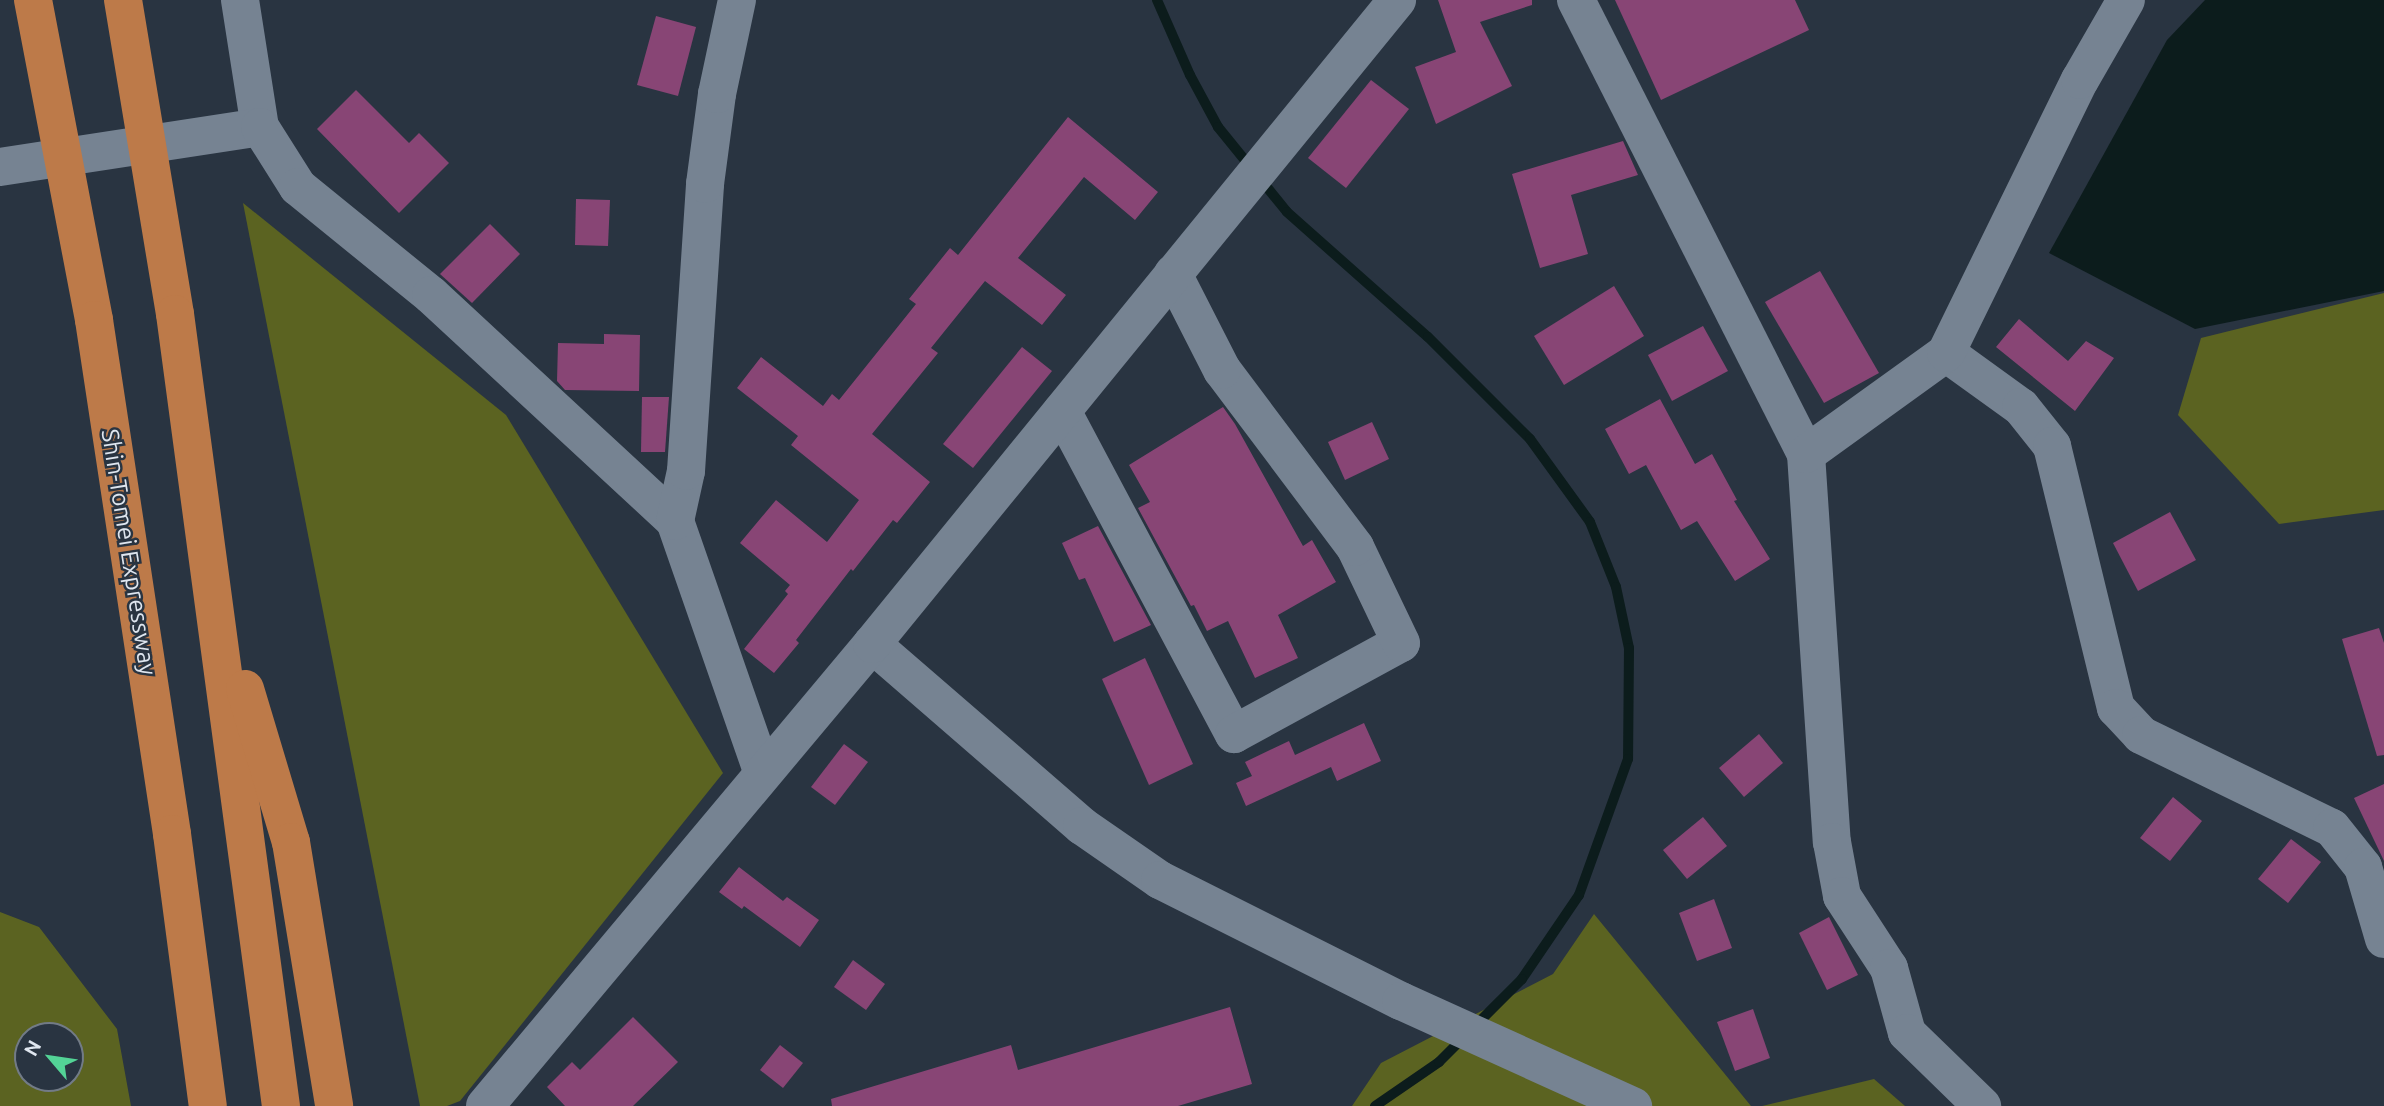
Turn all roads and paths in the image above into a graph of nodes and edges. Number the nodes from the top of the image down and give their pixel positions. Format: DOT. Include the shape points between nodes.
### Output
graph roads {
  1 [pos="33,0"];
  2 [pos="123,0"];
  3 [pos="240,0"];
  4 [pos="737,0"];
  5 [pos="1396,0"];
  6 [pos="1576,0"];
  7 [pos="2126,0"];
  8 [pos="260,127"];
  9 [pos="0,167"];
  10 [pos="1173,274"];
  11 [pos="1947,353"];
  12 [pos="1062,411"];
  13 [pos="1806,454"];
  14 [pos="675,521"];
  15 [pos="213,586"];
  16 [pos="872,645"];
  17 [pos="763,773"];
  18 [pos="2384,939"];
  19 [pos="208,1106"];
  20 [pos="281,1106"];
  21 [pos="334,1106"];
  22 [pos="485,1106"];
  23 [pos="1633,1106"];
  24 [pos="1982,1106"];
  1 -- 19 [label="highway, Shin-Tomei Expressway" via="94,320"];
  2 -- 15 [label="highway" via="175,314"];
  3 -- 8 [label="street"];
  4 -- 14 [label="street" via="717,94 705,184 686,471"];
  5 -- 10 [label="street"];
  6 -- 13 [label="street"];
  7 -- 11 [label="street" via="2080,80"];
  8 -- 9 [label="street"];
  8 -- 14 [label="street" via="298,187 431,295"];
  10 -- 12 [label="street"];
  10 -- 12 [label="street" via="1222,370 1355,547 1401,643 1234,734"];
  11 -- 13 [label="street"];
  11 -- 18 [label="street" via="2021,408 2052,446 2116,708 2141,735 2332,828 2363,867"];
  12 -- 16 [label="street"];
  13 -- 24 [label="street" via="1832,842 1842,896 1889,968 1907,1033"];
  14 -- 17 [label="street"];
  15 -- 20 [label="highway"];
  15 -- 21 [label="highway" via="291,842"];
  16 -- 17 [label="street"];
  16 -- 23 [label="street" via="1082,826 1160,880 1389,995"];
  17 -- 22 [label="street"];
}
